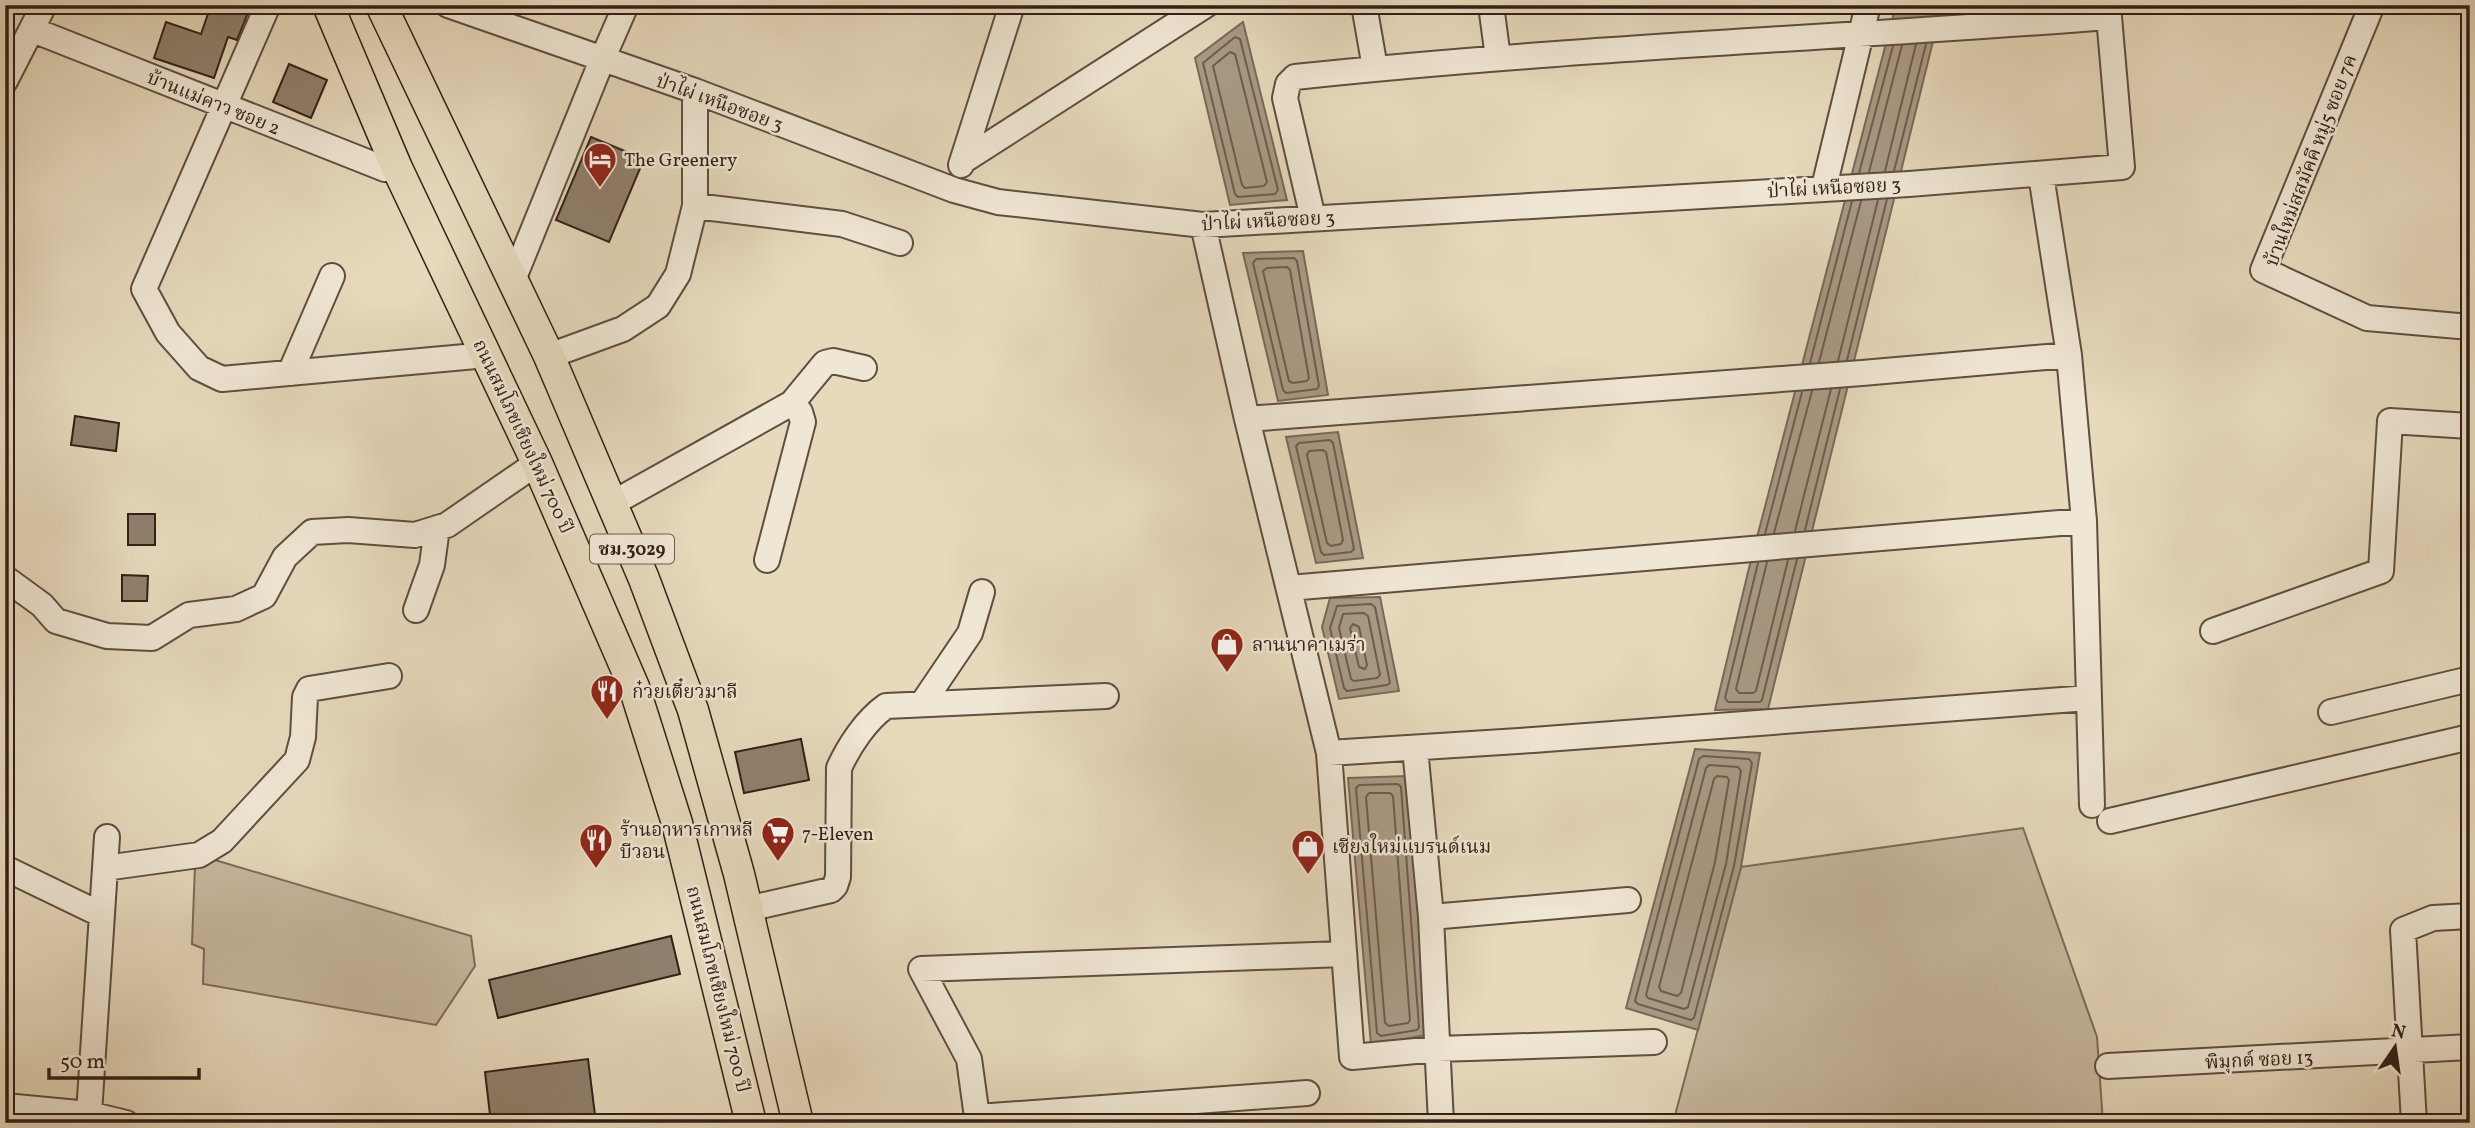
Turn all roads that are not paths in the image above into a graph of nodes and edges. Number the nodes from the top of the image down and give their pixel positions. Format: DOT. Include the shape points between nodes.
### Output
graph roads {
  1 [pos="44,5"];
  2 [pos="268,5"];
  3 [pos="328,5"];
  4 [pos="381,5"];
  5 [pos="448,5"];
  6 [pos="626,5"];
  7 [pos="1012,5"];
  8 [pos="1206,5"];
  9 [pos="1364,5"];
  10 [pos="1491,5"];
  11 [pos="1868,5"];
  12 [pos="2372,5"];
  13 [pos="2109,11"];
  14 [pos="33,30"];
  15 [pos="1874,34"];
  16 [pos="1498,58"];
  17 [pos="602,60"];
  18 [pos="1375,68"];
  19 [pos="5,81"];
  20 [pos="695,91"];
  21 [pos="222,105"];
  22 [pos="963,161"];
  23 [pos="397,168"];
  24 [pos="2041,174"];
  25 [pos="1834,187"];
  26 [pos="954,190"];
  27 [pos="695,206"];
  28 [pos="1313,218"];
  29 [pos="1203,225"];
  30 [pos="900,243"];
  31 [pos="332,276"];
  32 [pos="513,280"];
  33 [pos="2470,327"];
  34 [pos="487,355"];
  35 [pos="2069,355"];
  36 [pos="549,356"];
  37 [pos="864,368"];
  38 [pos="289,373"];
  39 [pos="792,403"];
  40 [pos="1247,419"];
  41 [pos="2470,426"];
  42 [pos="537,463"];
  43 [pos="613,503"];
  44 [pos="2084,521"];
  45 [pos="437,528"];
  46 [pos="767,560"];
  47 [pos="5,578"];
  48 [pos="1289,588"];
  49 [pos="982,592"];
  50 [pos="416,610"];
  51 [pos="2213,631"];
  52 [pos="388,676"];
  53 [pos="2470,679"];
  54 [pos="1106,696"];
  55 [pos="2089,698"];
  56 [pos="922,704"];
  57 [pos="2331,712"];
  58 [pos="2470,737"];
  59 [pos="1416,748"];
  60 [pos="1329,753"];
  61 [pos="107,837"];
  62 [pos="5,868"];
  63 [pos="105,868"];
  64 [pos="1628,900"];
  65 [pos="747,909"];
  66 [pos="102,915"];
  67 [pos="2470,916"];
  68 [pos="1431,917"];
  69 [pos="1344,954"];
  70 [pos="1654,1042"];
  71 [pos="2470,1047"];
  72 [pos="1437,1049"];
  73 [pos="2409,1051"];
  74 [pos="2108,1066"];
  75 [pos="1307,1093"];
  76 [pos="5,1106"];
  77 [pos="89,1114"];
  78 [pos="126,1123"];
  79 [pos="751,1123"];
  80 [pos="798,1123"];
  81 [pos="1441,1123"];
  82 [pos="2414,1123"];
  1 -- 14 [label="street"];
  2 -- 21 [label="street"];
  3 -- 23 [label="main road, ถนนสมโภชเชียงใหม่ 700 ปี / ชม.3029"];
  4 -- 32 [label="main road, ชม.3029"];
  5 -- 17 [label="street, ป่าไผ่ เหนือซอย 3"];
  6 -- 17 [label="street"];
  7 -- 22 [label="street"];
  8 -- 22 [label="street"];
  9 -- 18 [label="street"];
  10 -- 16 [label="street"];
  11 -- 15 [label="street"];
  12 -- 33 [label="street, บ้านใหม่สสมัคคี หมู่5 ซอย 7ค" via="2263,270 2367,318"];
  13 -- 15 [label="street"];
  13 -- 24 [label="street, ป่าไผ่ เหนือซอย 3" via="2122,167"];
  14 -- 19 [label="street"];
  14 -- 21 [label="street, บ้านแม่คาว ซอย 2"];
  15 -- 16 [label="street"];
  15 -- 25 [label="street"];
  16 -- 18 [label="street"];
  17 -- 20 [label="street, ป่าไผ่ เหนือซอย 3"];
  17 -- 32 [label="street"];
  18 -- 28 [label="street" via="1295,77 1288,85 1285,98"];
  20 -- 26 [label="street, ป่าไผ่ เหนือซอย 3"];
  20 -- 27 [label="street"];
  21 -- 23 [label="street, บ้านแม่คาว ซอย 2" via="385,169"];
  21 -- 38 [label="street" via="144,289 168,333 199,368 222,379"];
  22 -- 26 [label="street"];
  23 -- 34 [label="main road, ถนนสมโภชเชียงใหม่ 700 ปี / ชม.3029"];
  24 -- 25 [label="street, ป่าไผ่ เหนือซอย 3"];
  24 -- 35 [label="street"];
  25 -- 28 [label="street, ป่าไผ่ เหนือซอย 3"];
  26 -- 29 [label="street, ป่าไผ่ เหนือซอย 3" via="998,202"];
  27 -- 30 [label="street" via="842,224"];
  27 -- 36 [label="street" via="678,274 658,306 623,329"];
  28 -- 29 [label="street, ป่าไผ่ เหนือซอย 3"];
  29 -- 40 [label="street"];
  31 -- 38 [label="street"];
  32 -- 36 [label="main road, ชม.3029"];
  34 -- 38 [label="street"];
  34 -- 42 [label="main road, ถนนสมโภชเชียงใหม่ 700 ปี / ชม.3029"];
  35 -- 40 [label="street"];
  35 -- 44 [label="street"];
  36 -- 43 [label="main road, ชม.3029"];
  37 -- 39 [label="street" via="825,363"];
  39 -- 43 [label="street"];
  39 -- 46 [label="street" via="803,422"];
  40 -- 48 [label="street"];
  41 -- 51 [label="street" via="2390,421 2381,570"];
  42 -- 45 [label="street"];
  42 -- 79 [label="main road, ถนนสมโภชเชียงใหม่ 700 ปี / ชม.3029" via="635,687 677,823"];
  43 -- 65 [label="main road, ชม.3029" via="693,710"];
  44 -- 48 [label="street"];
  44 -- 55 [label="street"];
  45 -- 47 [label="street" via="415,535 312,532 285,557 264,596 236,608 189,615 152,638 107,636 56,621"];
  45 -- 50 [label="street" via="432,565"];
  48 -- 60 [label="street"];
  49 -- 56 [label="street" via="970,633"];
  52 -- 63 [label="street" via="309,689 297,760 222,841 199,855"];
  53 -- 57 [label="street"];
  54 -- 56 [label="street"];
  55 -- 58 [label="street" via="2101,813"];
  55 -- 59 [label="street"];
  56 -- 65 [label="street" via="886,706 874,715 839,768 835,886"];
  59 -- 60 [label="street"];
  59 -- 68 [label="street"];
  60 -- 69 [label="street"];
  61 -- 63 [label="street"];
  62 -- 66 [label="street"];
  63 -- 66 [label="street"];
  64 -- 68 [label="street"];
  65 -- 80 [label="main road, ชม.3029"];
  66 -- 77 [label="street"];
  67 -- 73 [label="street" via="2433,918 2403,930"];
  68 -- 72 [label="street"];
  69 -- 72 [label="street" via="1352,1057"];
  69 -- 75 [label="street" via="921,969 969,1059 976,1117"];
  70 -- 72 [label="street"];
  71 -- 73 [label="street, พิมุกต์ ซอย 13"];
  72 -- 81 [label="street"];
  73 -- 74 [label="street, พิมุกต์ ซอย 13"];
  73 -- 82 [label="street"];
  76 -- 77 [label="street"];
  77 -- 78 [label="street"];
}
